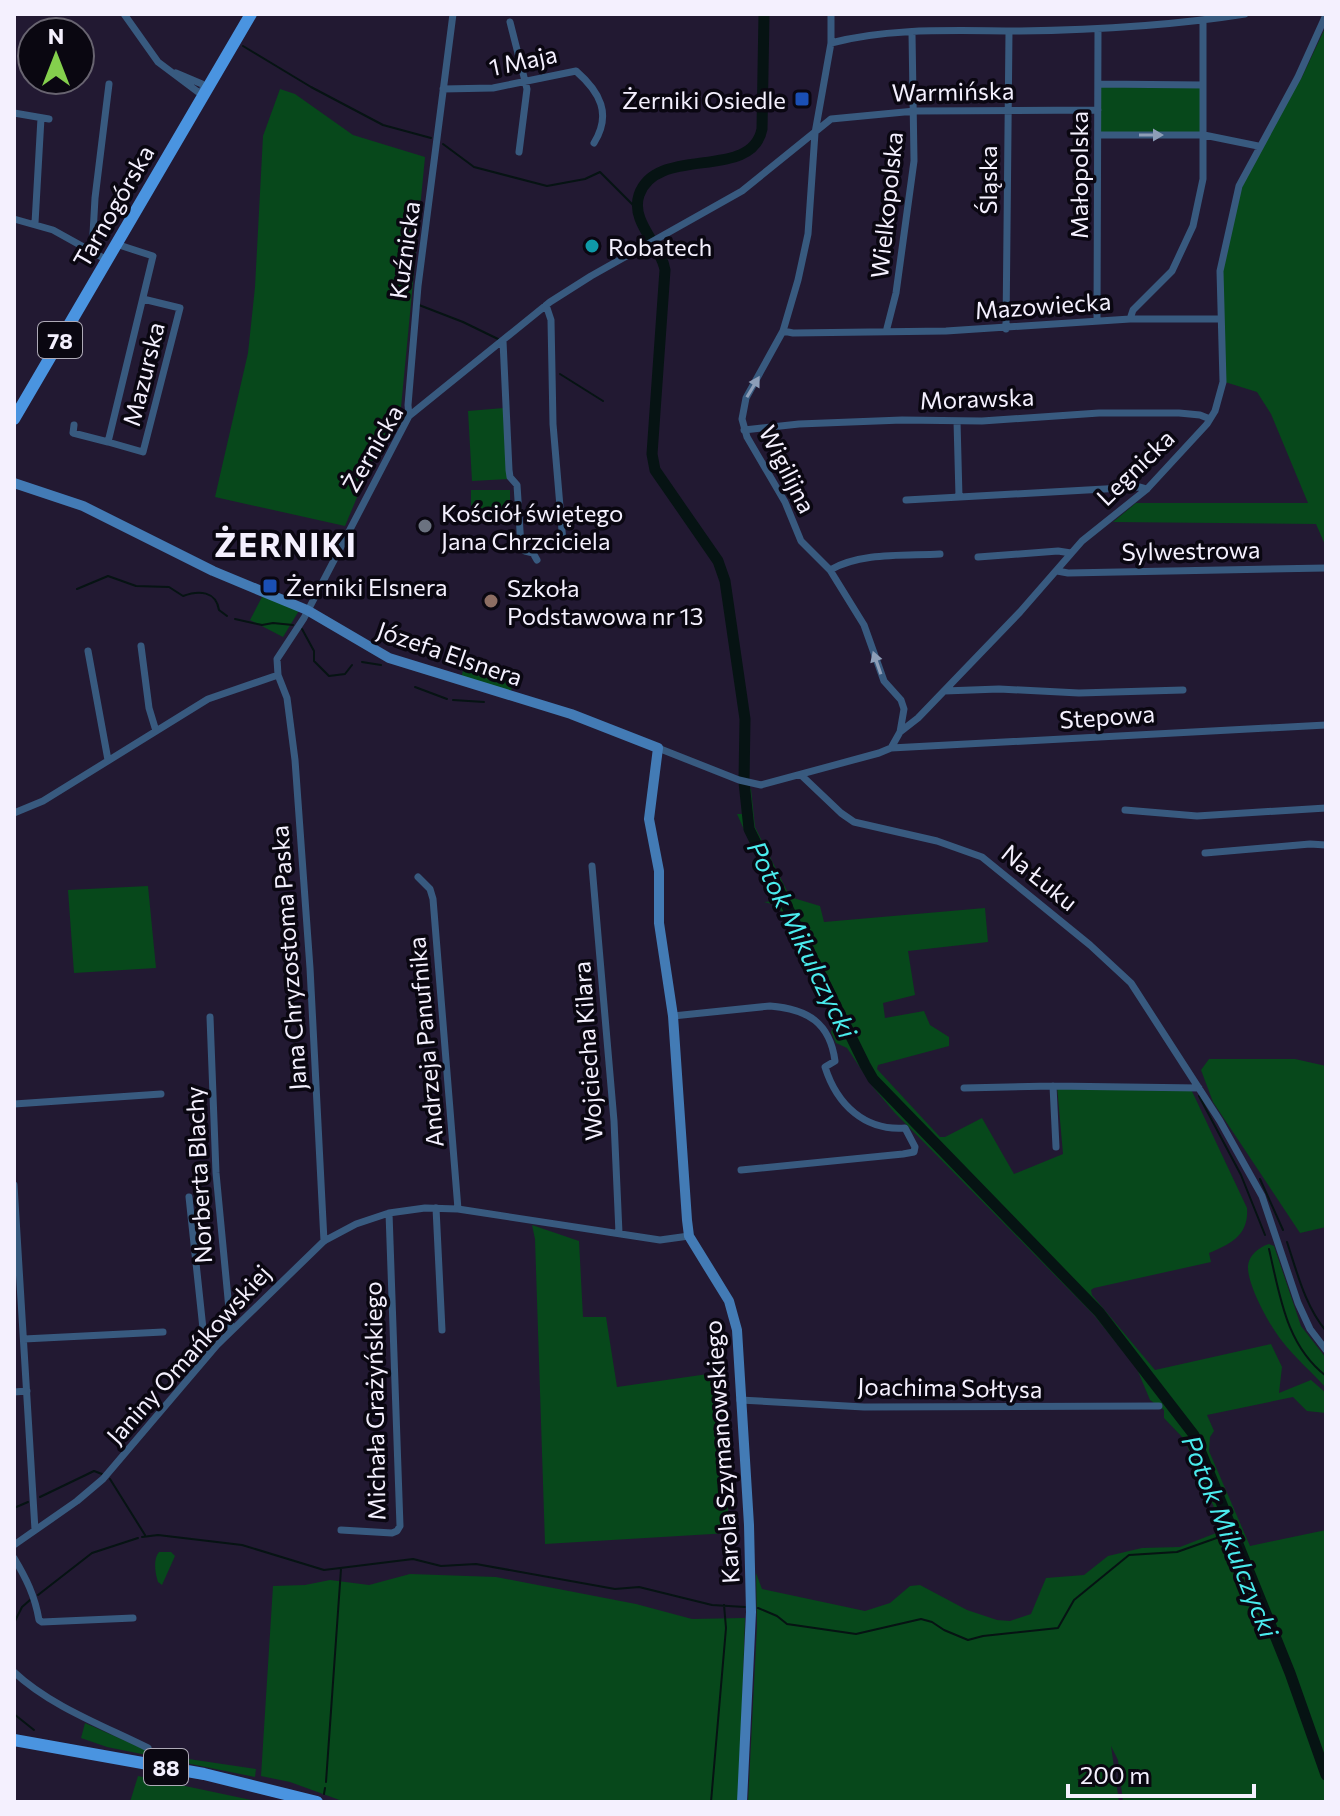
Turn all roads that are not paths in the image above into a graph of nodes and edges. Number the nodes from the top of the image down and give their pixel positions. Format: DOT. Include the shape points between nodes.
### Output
graph roads {
  1 [pos="124,14"];
  2 [pos="251,14"];
  3 [pos="453,14"];
  4 [pos="831,14"];
  5 [pos="1245,14"];
  6 [pos="1326,15"];
  7 [pos="1203,21"];
  8 [pos="510,22"];
  9 [pos="1098,30"];
  10 [pos="1009,31"];
  11 [pos="912,33"];
  12 [pos="831,43"];
  13 [pos="525,82"];
  14 [pos="109,84"];
  15 [pos="1098,84"];
  16 [pos="1203,85"];
  17 [pos="443,89"];
  18 [pos="205,91"];
  19 [pos="1007,110"];
  20 [pos="1098,110"];
  21 [pos="915,111"];
  22 [pos="14,113"];
  23 [pos="815,133"];
  24 [pos="1098,135"];
  25 [pos="1204,135"];
  26 [pos="594,143"];
  27 [pos="1258,146"];
  28 [pos="519,152"];
  29 [pos="14,219"];
  30 [pos="35,223"];
  31 [pos="116,244"];
  32 [pos="157,245"];
  33 [pos="92,252"];
  34 [pos="153,256"];
  35 [pos="107,260"];
  36 [pos="143,299"];
  37 [pos="546,305"];
  38 [pos="1130,319"];
  39 [pos="1221,319"];
  40 [pos="1097,321"];
  41 [pos="1006,329"];
  42 [pos="783,331"];
  43 [pos="886,332"];
  44 [pos="503,341"];
  45 [pos="409,416"];
  46 [pos="14,419"];
  47 [pos="1210,419"];
  48 [pos="957,421"];
  49 [pos="74,425"];
  50 [pos="744,430"];
  51 [pos="108,442"];
  52 [pos="14,483"];
  53 [pos="1147,489"];
  54 [pos="959,497"];
  55 [pos="906,500"];
  56 [pos="563,542"];
  57 [pos="1071,553"];
  58 [pos="940,554"];
  59 [pos="978,557"];
  60 [pos="537,560"];
  61 [pos="1326,568"];
  62 [pos="830,570"];
  63 [pos="1057,571"];
  64 [pos="307,610"];
  65 [pos="141,646"];
  66 [pos="88,651"];
  67 [pos="278,675"];
  68 [pos="1183,690"];
  69 [pos="944,691"];
  70 [pos="1326,725"];
  71 [pos="156,731"];
  72 [pos="900,732"];
  73 [pos="658,748"];
  74 [pos="891,748"];
  75 [pos="108,760"];
  76 [pos="801,775"];
  77 [pos="1326,808"];
  78 [pos="1125,810"];
  79 [pos="14,813"];
  80 [pos="1326,845"];
  81 [pos="1205,853"];
  82 [pos="592,866"];
  83 [pos="418,877"];
  84 [pos="673,1016"];
  85 [pos="210,1017"];
  86 [pos="1053,1086"];
  87 [pos="964,1088"];
  88 [pos="1199,1088"];
  89 [pos="161,1094"];
  90 [pos="14,1104"];
  91 [pos="1056,1147"];
  92 [pos="741,1170"];
  93 [pos="14,1185"];
  94 [pos="189,1197"];
  95 [pos="436,1208"];
  96 [pos="458,1209"];
  97 [pos="389,1213"];
  98 [pos="619,1233"];
  99 [pos="689,1236"];
  100 [pos="324,1241"];
  101 [pos="231,1330"];
  102 [pos="442,1330"];
  103 [pos="163,1332"];
  104 [pos="24,1339"];
  105 [pos="1326,1350"];
  106 [pos="206,1357"];
  107 [pos="27,1391"];
  108 [pos="14,1392"];
  109 [pos="740,1400"];
  110 [pos="1159,1406"];
  111 [pos="35,1530"];
  112 [pos="341,1530"];
  113 [pos="14,1545"];
  114 [pos="14,1558"];
  115 [pos="133,1618"];
  116 [pos="14,1672"];
  117 [pos="14,1740"];
  118 [pos="148,1748"];
  119 [pos="317,1802"];
  120 [pos="742,1802"];
  1 -- 18 [label="street" via="151,54 202,84"];
  2 -- 18 [label="main road, Tarnogórska / 78"];
  3 -- 17 [label="street, Kuźnicka"];
  4 -- 12 [label="street, Wigilijna"];
  5 -- 7 [label="street"];
  6 -- 27 [label="street, Legnicka"];
  7 -- 9 [label="street"];
  7 -- 16 [label="street, Mazowiecka"];
  8 -- 13 [label="street"];
  9 -- 10 [label="street"];
  9 -- 15 [label="street, Małopolska"];
  10 -- 11 [label="street"];
  10 -- 19 [label="street, Śląska"];
  11 -- 12 [label="street"];
  11 -- 21 [label="street, Wielkopolska"];
  12 -- 23 [label="street, Wigilijna"];
  13 -- 17 [label="street, 1 Maja"];
  13 -- 26 [label="street, 1 Maja" via="576,71 602,108 604,120"];
  13 -- 28 [label="street"];
  14 -- 33 [label="street"];
  15 -- 16 [label="street"];
  15 -- 20 [label="street, Małopolska"];
  16 -- 25 [label="street, Mazowiecka"];
  17 -- 45 [label="street, Kuźnicka" via="418,286"];
  18 -- 31 [label="main road, Tarnogórska / 78"];
  19 -- 20 [label="street, Warmińska"];
  19 -- 21 [label="street, Warmińska"];
  19 -- 41 [label="street, Śląska"];
  20 -- 24 [label="street, Małopolska"];
  21 -- 23 [label="street, Warmińska" via="831,119"];
  21 -- 43 [label="street, Wielkopolska" via="914,161"];
  22 -- 30 [label="street" via="45,118"];
  23 -- 37 [label="street, Żernicka" via="742,191"];
  23 -- 42 [label="street, Wigilijna" via="808,234"];
  24 -- 25 [label="street, one-way"];
  24 -- 40 [label="street, Małopolska"];
  25 -- 27 [label="street"];
  25 -- 38 [label="street, Mazowiecka" via="1203,179 1193,226 1172,271"];
  27 -- 39 [label="street, Legnicka" via="1239,186 1220,271"];
  29 -- 30 [label="street"];
  30 -- 33 [label="street"];
  31 -- 34 [label="street"];
  31 -- 35 [label="main road, Tarnogórska / 78"];
  32 -- 34 [label="street, Mazurska"];
  33 -- 35 [label="street"];
  34 -- 36 [label="street, Mazurska"];
  35 -- 46 [label="main road, Tarnogórska / 78"];
  36 -- 51 [label="street, Mazurska"];
  36 -- 51 [label="street, Mazurska" via="180,308 143,452"];
  37 -- 44 [label="street, Żernicka"];
  37 -- 56 [label="street"];
  38 -- 39 [label="street"];
  38 -- 40 [label="street, Mazowiecka"];
  39 -- 47 [label="street, Legnicka" via="1223,382"];
  40 -- 41 [label="street, Mazowiecka"];
  41 -- 43 [label="street, Mazowiecka"];
  42 -- 43 [label="street, Mazowiecka"];
  50 -- 42 [label="street, Wigilijna, one-way" via="746,398"];
  44 -- 45 [label="street, Żernicka"];
  44 -- 60 [label="street" via="510,477 517,485 521,546"];
  45 -- 64 [label="street, Żernicka"];
  47 -- 48 [label="street, Morawska" via="1179,413 1099,413"];
  47 -- 53 [label="street, Legnicka"];
  48 -- 50 [label="street, Morawska"];
  48 -- 54 [label="street"];
  49 -- 51 [label="street, Mazurska" via="73,433"];
  50 -- 62 [label="street, Wigilijna" via="801,541"];
  52 -- 64 [label="street, Józefa Elsnera" via="83,506 213,571"];
  53 -- 54 [label="street"];
  53 -- 57 [label="street, Legnicka"];
  54 -- 55 [label="street"];
  57 -- 59 [label="street"];
  57 -- 63 [label="street, Legnicka"];
  58 -- 62 [label="street" via="859,559"];
  61 -- 63 [label="street, Sylwestrowa"];
  72 -- 62 [label="street, Wigilijna, one-way" via="901,700 884,681 864,625"];
  63 -- 69 [label="street, Legnicka"];
  64 -- 67 [label="street, Żernicka" via="277,659"];
  64 -- 73 [label="street, Józefa Elsnera" via="389,658 584,718"];
  65 -- 71 [label="street"];
  66 -- 75 [label="street"];
  67 -- 71 [label="street" via="208,699"];
  67 -- 100 [label="street, Jana Chryzostoma Paska" via="287,698 295,760"];
  68 -- 69 [label="street"];
  69 -- 72 [label="street, Legnicka"];
  70 -- 74 [label="street, Stepowa"];
  71 -- 75 [label="street"];
  72 -- 74 [label="street, Legnicka"];
  73 -- 76 [label="street, Józefa Elsnera" via="752,784"];
  73 -- 84 [label="street, Karola Szymanowskiego" via="649,819"];
  74 -- 76 [label="street"];
  75 -- 79 [label="street"];
  76 -- 88 [label="street, Na Łuku" via="854,822 959,848 998,867 1131,983"];
  77 -- 78 [label="street" via="1197,816"];
  80 -- 81 [label="street"];
  82 -- 98 [label="street, Wojciecha Kilara"];
  83 -- 96 [label="street, Andrzeja Panufnika" via="433,899"];
  84 -- 92 [label="street" via="770,1006 809,1016 831,1040 835,1061 825,1067 846,1107 875,1126 905,1128 915,1147 903,1154"];
  84 -- 99 [label="street, Karola Szymanowskiego"];
  85 -- 101 [label="street, Norberta Blachy" via="216,1173"];
  86 -- 87 [label="street"];
  86 -- 88 [label="street"];
  86 -- 91 [label="street"];
  88 -- 105 [label="street, Na Łuku" via="1262,1196 1303,1315"];
  89 -- 90 [label="street"];
  93 -- 104 [label="street"];
  94 -- 106 [label="street"];
  95 -- 96 [label="street, Janiny Omańkowskiej"];
  95 -- 97 [label="street, Janiny Omańkowskiej"];
  95 -- 102 [label="street"];
  96 -- 98 [label="street, Janiny Omańkowskiej"];
  97 -- 100 [label="street, Janiny Omańkowskiej"];
  97 -- 112 [label="street, Michała Grażyńskiego" via="400,1526 392,1533"];
  98 -- 99 [label="street, Janiny Omańkowskiej" via="660,1240"];
  99 -- 109 [label="street, Karola Szymanowskiego" via="733,1311"];
  100 -- 101 [label="street, Janiny Omańkowskiej"];
  101 -- 106 [label="street, Janiny Omańkowskiej"];
  103 -- 104 [label="street"];
  104 -- 107 [label="street"];
  106 -- 111 [label="street, Janiny Omańkowskiej" via="103,1479"];
  107 -- 108 [label="street"];
  107 -- 111 [label="street"];
  109 -- 110 [label="street, Joachima Sołtysa" via="864,1407"];
  109 -- 120 [label="street, Karola Szymanowskiego" via="751,1612"];
  111 -- 113 [label="street, Janiny Omańkowskiej"];
  114 -- 115 [label="street" via="42,1622"];
  116 -- 118 [label="street" via="77,1713"];
  117 -- 119 [label="main road, 88" via="219,1777"];
}
